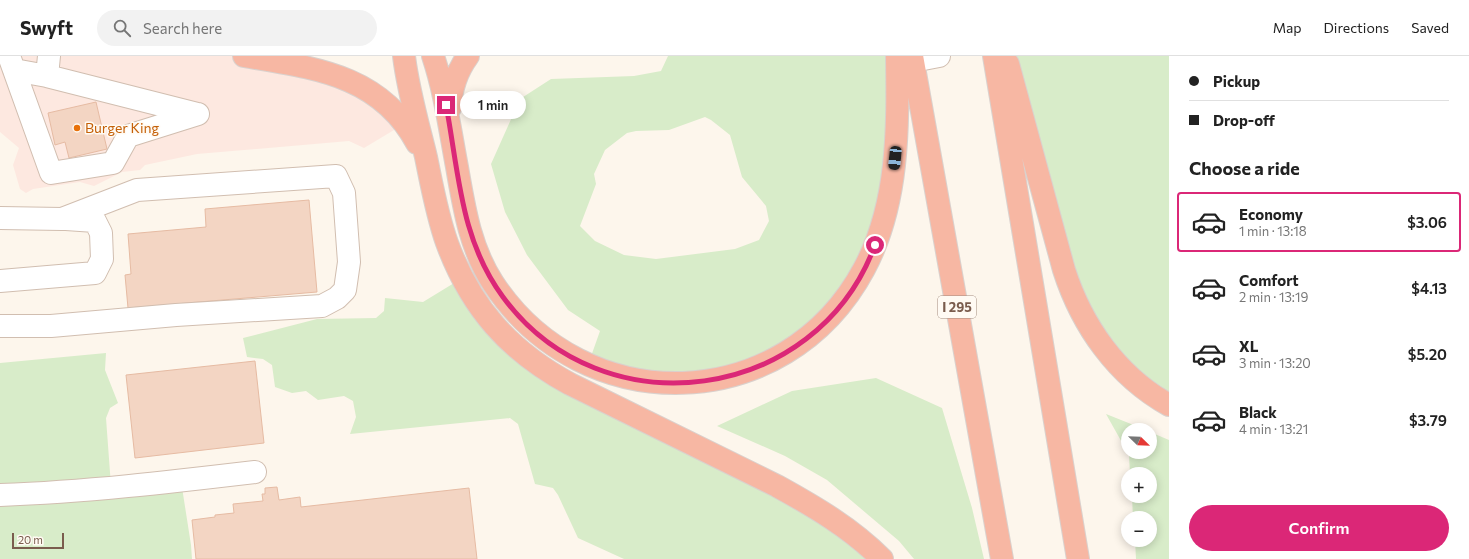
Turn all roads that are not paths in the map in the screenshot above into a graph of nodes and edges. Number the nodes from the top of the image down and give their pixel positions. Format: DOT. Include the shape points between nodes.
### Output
graph roads {
  1 [pos="244,56"];
  2 [pos="404,56"];
  3 [pos="433,56"];
  4 [pos="468,56"];
  5 [pos="939,56"];
  6 [pos="994,56"];
  7 [pos="1006,56"];
  8 [pos="907,58"];
  9 [pos="12,63"];
  10 [pos="48,66"];
  11 [pos="450,129"];
  12 [pos="431,181"];
  13 [pos="1,215"];
  14 [pos="62,219"];
  15 [pos="0,281"];
  16 [pos="0,326"];
  17 [pos="1169,405"];
  18 [pos="254,472"];
  19 [pos="0,496"];
  20 [pos="882,559"];
  21 [pos="1002,559"];
  22 [pos="1078,559"];
  1 -- 12 [label="highway" via="328,72 370,91 405,123 418,146"];
  2 -- 12 [label="highway"];
  3 -- 11 [label="highway"];
  4 -- 11 [label="highway" via="453,88"];
  5 -- 8 [label="lane"];
  6 -- 22 [label="highway"];
  7 -- 17 [label="highway" via="1073,296 1088,326 1117,364 1141,387"];
  8 -- 11 [label="highway" via="891,185 878,236 865,268 855,284 837,310 811,335 790,350 748,371 705,381 646,381 600,370 547,342 515,313 492,282 474,244 466,218"];
  8 -- 21 [label="highway, I 295"];
  9 -- 10 [label="lane"];
  9 -- 10 [label="lane" via="51,173 113,163 128,136 198,114"];
  12 -- 20 [label="highway" via="447,241 471,294 498,330 525,355 550,374 807,503 835,520"];
  13 -- 14 [label="lane"];
  14 -- 15 [label="lane" via="95,221 101,233 102,259 95,273"];
  14 -- 16 [label="lane" via="137,190 336,176 344,193 349,262 345,290 322,306 176,314 51,326"];
  18 -- 19 [label="lane" via="112,488"];
}
